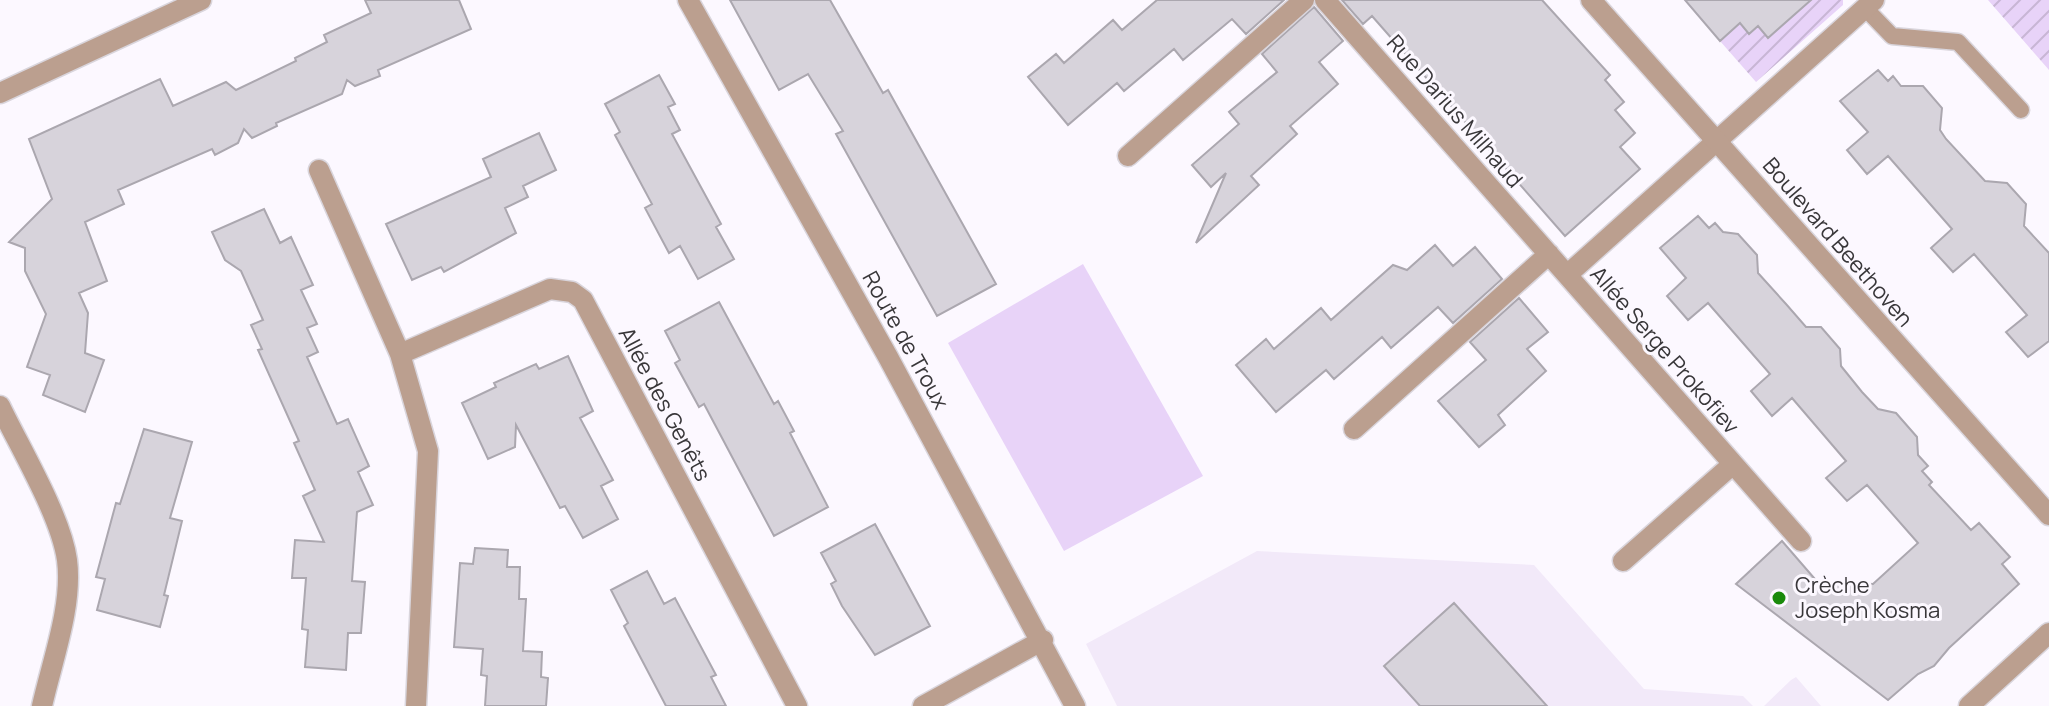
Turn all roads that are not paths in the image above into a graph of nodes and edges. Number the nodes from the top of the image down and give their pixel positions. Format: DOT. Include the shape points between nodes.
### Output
graph roads {
  1 [pos="201,0"];
  2 [pos="688,0"];
  3 [pos="1304,0"];
  4 [pos="1325,0"];
  5 [pos="1591,0"];
  6 [pos="1870,4"];
  7 [pos="0,93"];
  8 [pos="2021,110"];
  9 [pos="1717,141"];
  10 [pos="1128,156"];
  11 [pos="319,170"];
  12 [pos="1549,254"];
  13 [pos="1567,275"];
  14 [pos="400,354"];
  15 [pos="0,406"];
  16 [pos="1354,429"];
  17 [pos="1733,464"];
  18 [pos="2049,515"];
  19 [pos="1801,541"];
  20 [pos="1623,561"];
  21 [pos="2049,633"];
  22 [pos="1043,640"];
  23 [pos="42,706"];
  24 [pos="416,706"];
  25 [pos="797,706"];
  26 [pos="923,706"];
  27 [pos="1075,706"];
  28 [pos="1969,706"];
  1 -- 7 [label="street"];
  2 -- 22 [label="street, Route de Troux"];
  3 -- 10 [label="street"];
  4 -- 12 [label="street, Rue Darius Milhaud"];
  5 -- 9 [label="street, Boulevard Beethoven"];
  6 -- 8 [label="lane" via="1892,36 1958,42"];
  6 -- 9 [label="street, Allée Serge Prokofiev"];
  9 -- 13 [label="street, Allée Serge Prokofiev"];
  9 -- 18 [label="street, Boulevard Beethoven"];
  11 -- 14 [label="street"];
  12 -- 13 [label="street, Rue Darius Milhaud"];
  12 -- 16 [label="street"];
  13 -- 17 [label="street, Allée Serge Prokofiev"];
  14 -- 24 [label="street" via="428,451"];
  14 -- 25 [label="street, Allée des Genêts" via="550,289 572,292 583,300"];
  15 -- 23 [label="street" via="67,560 66,592"];
  17 -- 19 [label="street, Allée Serge Prokofiev"];
  17 -- 20 [label="street, Allée Serge Prokofiev"];
  21 -- 28 [label="street"];
  22 -- 26 [label="street"];
  22 -- 27 [label="street, Route de Troux"];
}
